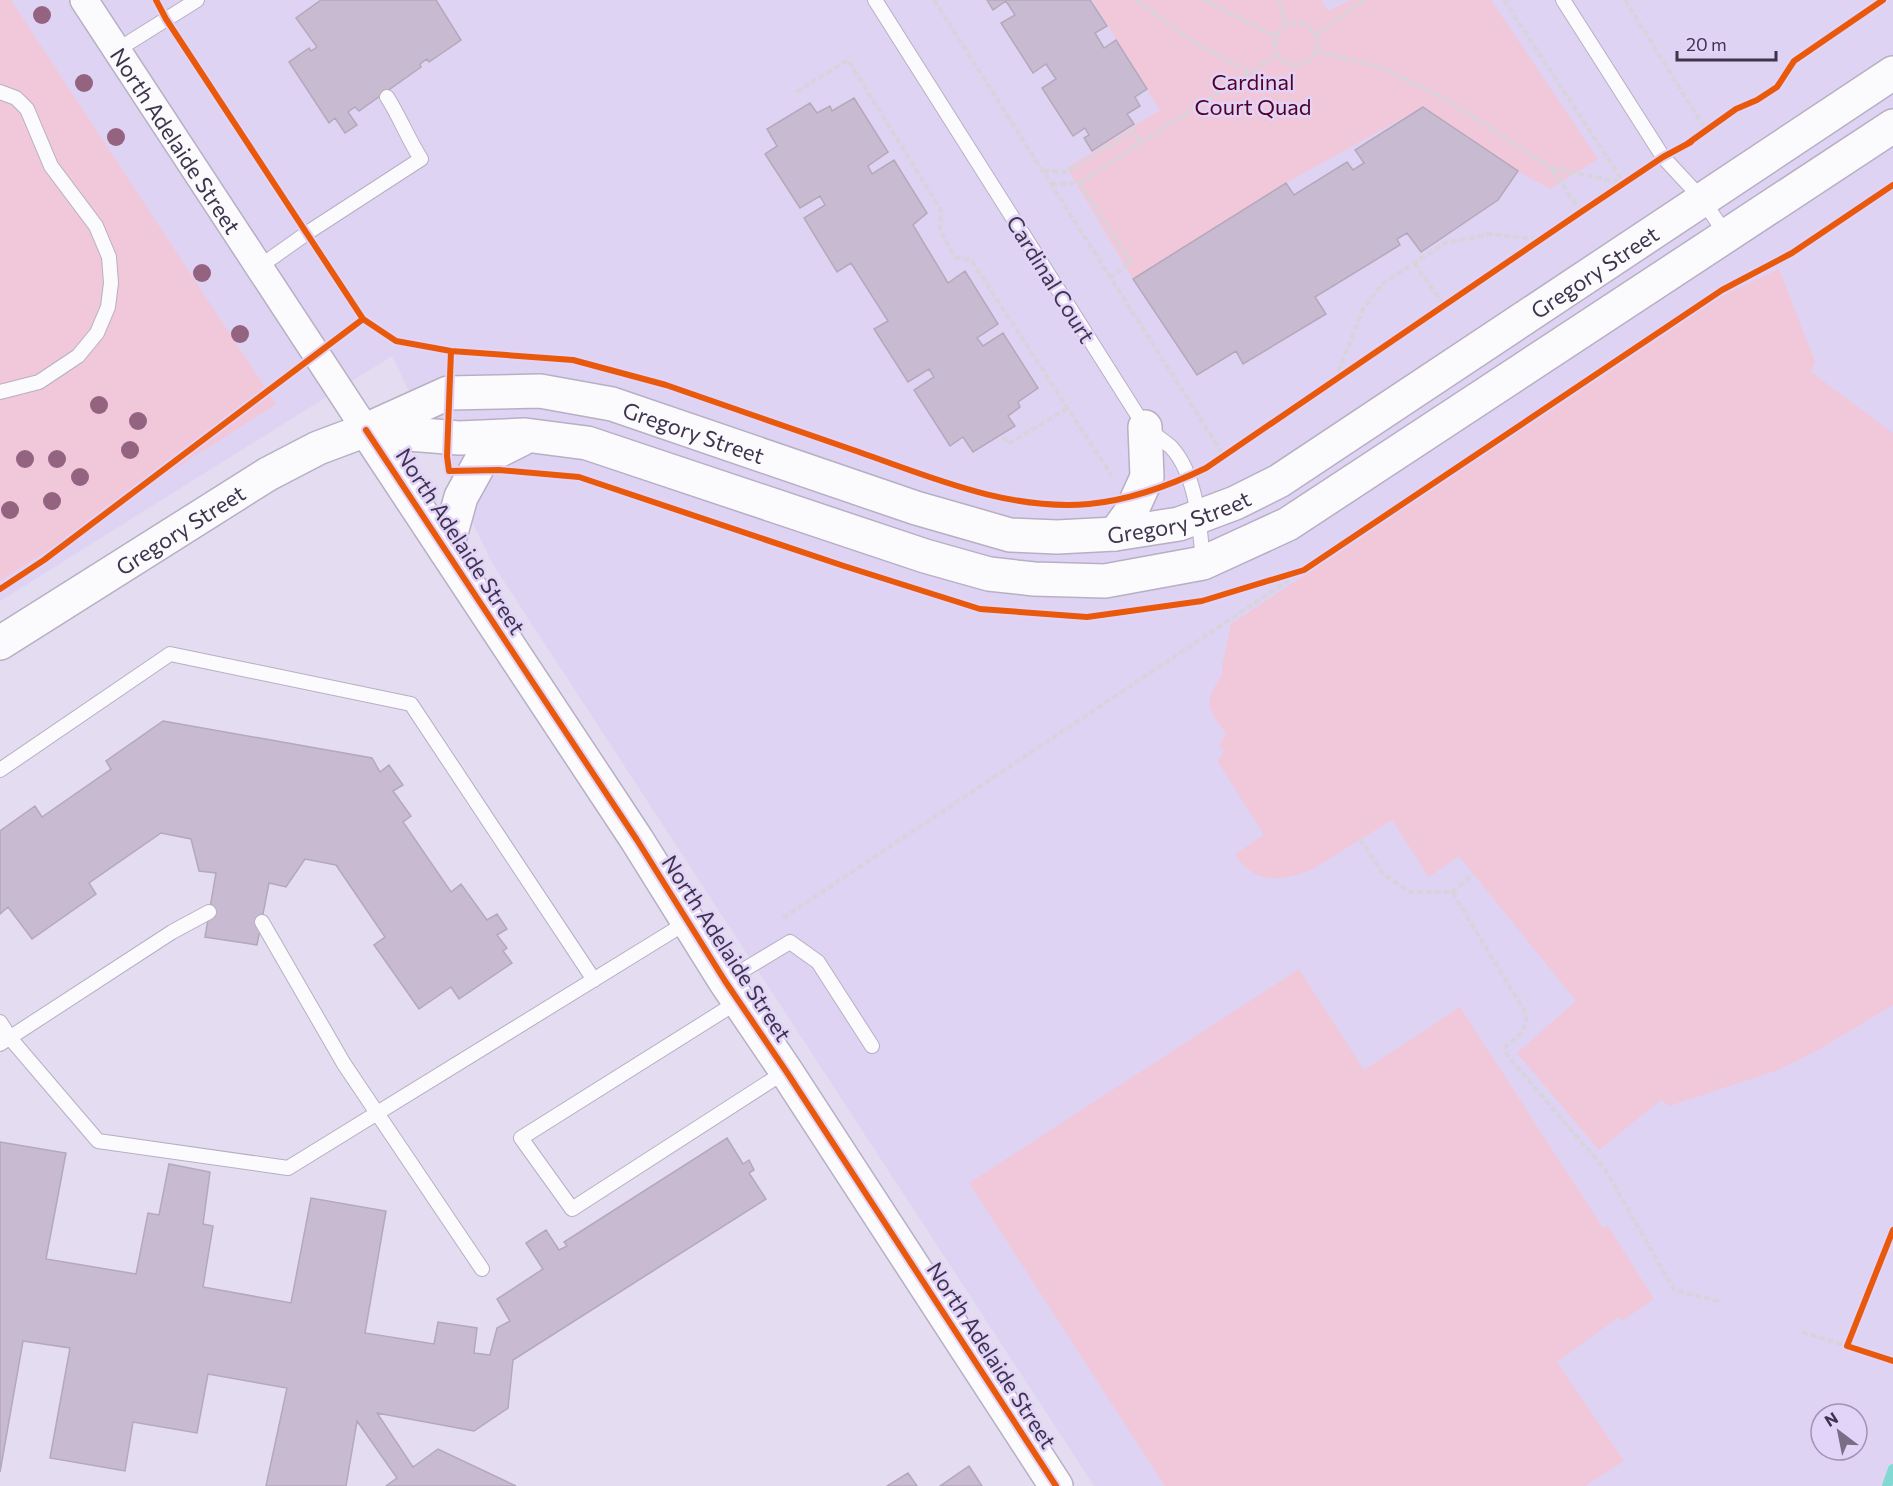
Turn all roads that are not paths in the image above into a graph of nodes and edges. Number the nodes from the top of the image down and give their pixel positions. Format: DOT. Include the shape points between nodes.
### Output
graph roads {
  1 [pos="84,0"];
  2 [pos="197,0"];
  3 [pos="875,0"];
  4 [pos="1563,0"];
  5 [pos="117,50"];
  6 [pos="1893,73"];
  7 [pos="0,92"];
  8 [pos="387,97"];
  9 [pos="1893,126"];
  10 [pos="1702,199"];
  11 [pos="1727,236"];
  12 [pos="259,267"];
  13 [pos="0,392"];
  14 [pos="1145,427"];
  15 [pos="366,430"];
  16 [pos="529,436"];
  17 [pos="1199,517"];
  18 [pos="1115,534"];
  19 [pos="446,551"];
  20 [pos="1203,562"];
  21 [pos="0,643"];
  22 [pos="0,771"];
  23 [pos="209,912"];
  24 [pos="689,921"];
  25 [pos="262,922"];
  26 [pos="594,980"];
  27 [pos="732,991"];
  28 [pos="0,1022"];
  29 [pos="5,1041"];
  30 [pos="872,1046"];
  31 [pos="786,1071"];
  32 [pos="378,1112"];
  33 [pos="482,1269"];
  34 [pos="1056,1486"];
  1 -- 5 [label="street, North Adelaide Street"];
  2 -- 5 [label="lane"];
  3 -- 14 [label="lane, Cardinal Court"];
  4 -- 10 [label="lane" via="1663,157"];
  5 -- 12 [label="street, North Adelaide Street"];
  6 -- 10 [label="main road, Gregory Street"];
  7 -- 13 [label="lane" via="16,98 27,109 51,166 96,226 109,257 111,283 108,308 97,333 78,356 39,382"];
  8 -- 12 [label="lane" via="422,159"];
  9 -- 11 [label="main road, Gregory Street"];
  10 -- 11 [label="lane"];
  10 -- 17 [label="main road, Gregory Street" via="1279,481"];
  11 -- 20 [label="main road, Gregory Street" via="1288,524"];
  12 -- 15 [label="street, North Adelaide Street"];
  14 -- 17 [label="lane, Cardinal Court" via="1172,448 1188,477"];
  14 -- 18 [label="main road" via="1147,477 1131,512"];
  15 -- 16 [label="main road, Gregory Street" via="459,438"];
  15 -- 18 [label="main road, Gregory Street" via="448,393 540,391 612,404 916,508 1010,535"];
  15 -- 19 [label="main road, North Adelaide Street"];
  15 -- 21 [label="main road, Gregory Street" via="318,448 268,474"];
  16 -- 19 [label="main road" via="482,459 461,497"];
  16 -- 20 [label="main road, Gregory Street" via="587,443 989,574 1105,581"];
  17 -- 18 [label="main road, Gregory Street"];
  17 -- 20 [label="lane, Cardinal Court"];
  19 -- 24 [label="main road, North Adelaide Street"];
  22 -- 26 [label="lane" via="170,654 411,704"];
  23 -- 29 [label="lane"];
  24 -- 26 [label="lane"];
  24 -- 27 [label="main road, North Adelaide Street"];
  25 -- 32 [label="lane" via="344,1064"];
  26 -- 32 [label="lane"];
  27 -- 30 [label="lane" via="790,942 818,962"];
  27 -- 31 [label="main road, North Adelaide Street"];
  27 -- 31 [label="lane" via="521,1138 572,1209"];
  28 -- 29 [label="lane"];
  29 -- 32 [label="lane" via="98,1141 288,1168"];
  31 -- 34 [label="main road, North Adelaide Street"];
  32 -- 33 [label="lane"];
}
